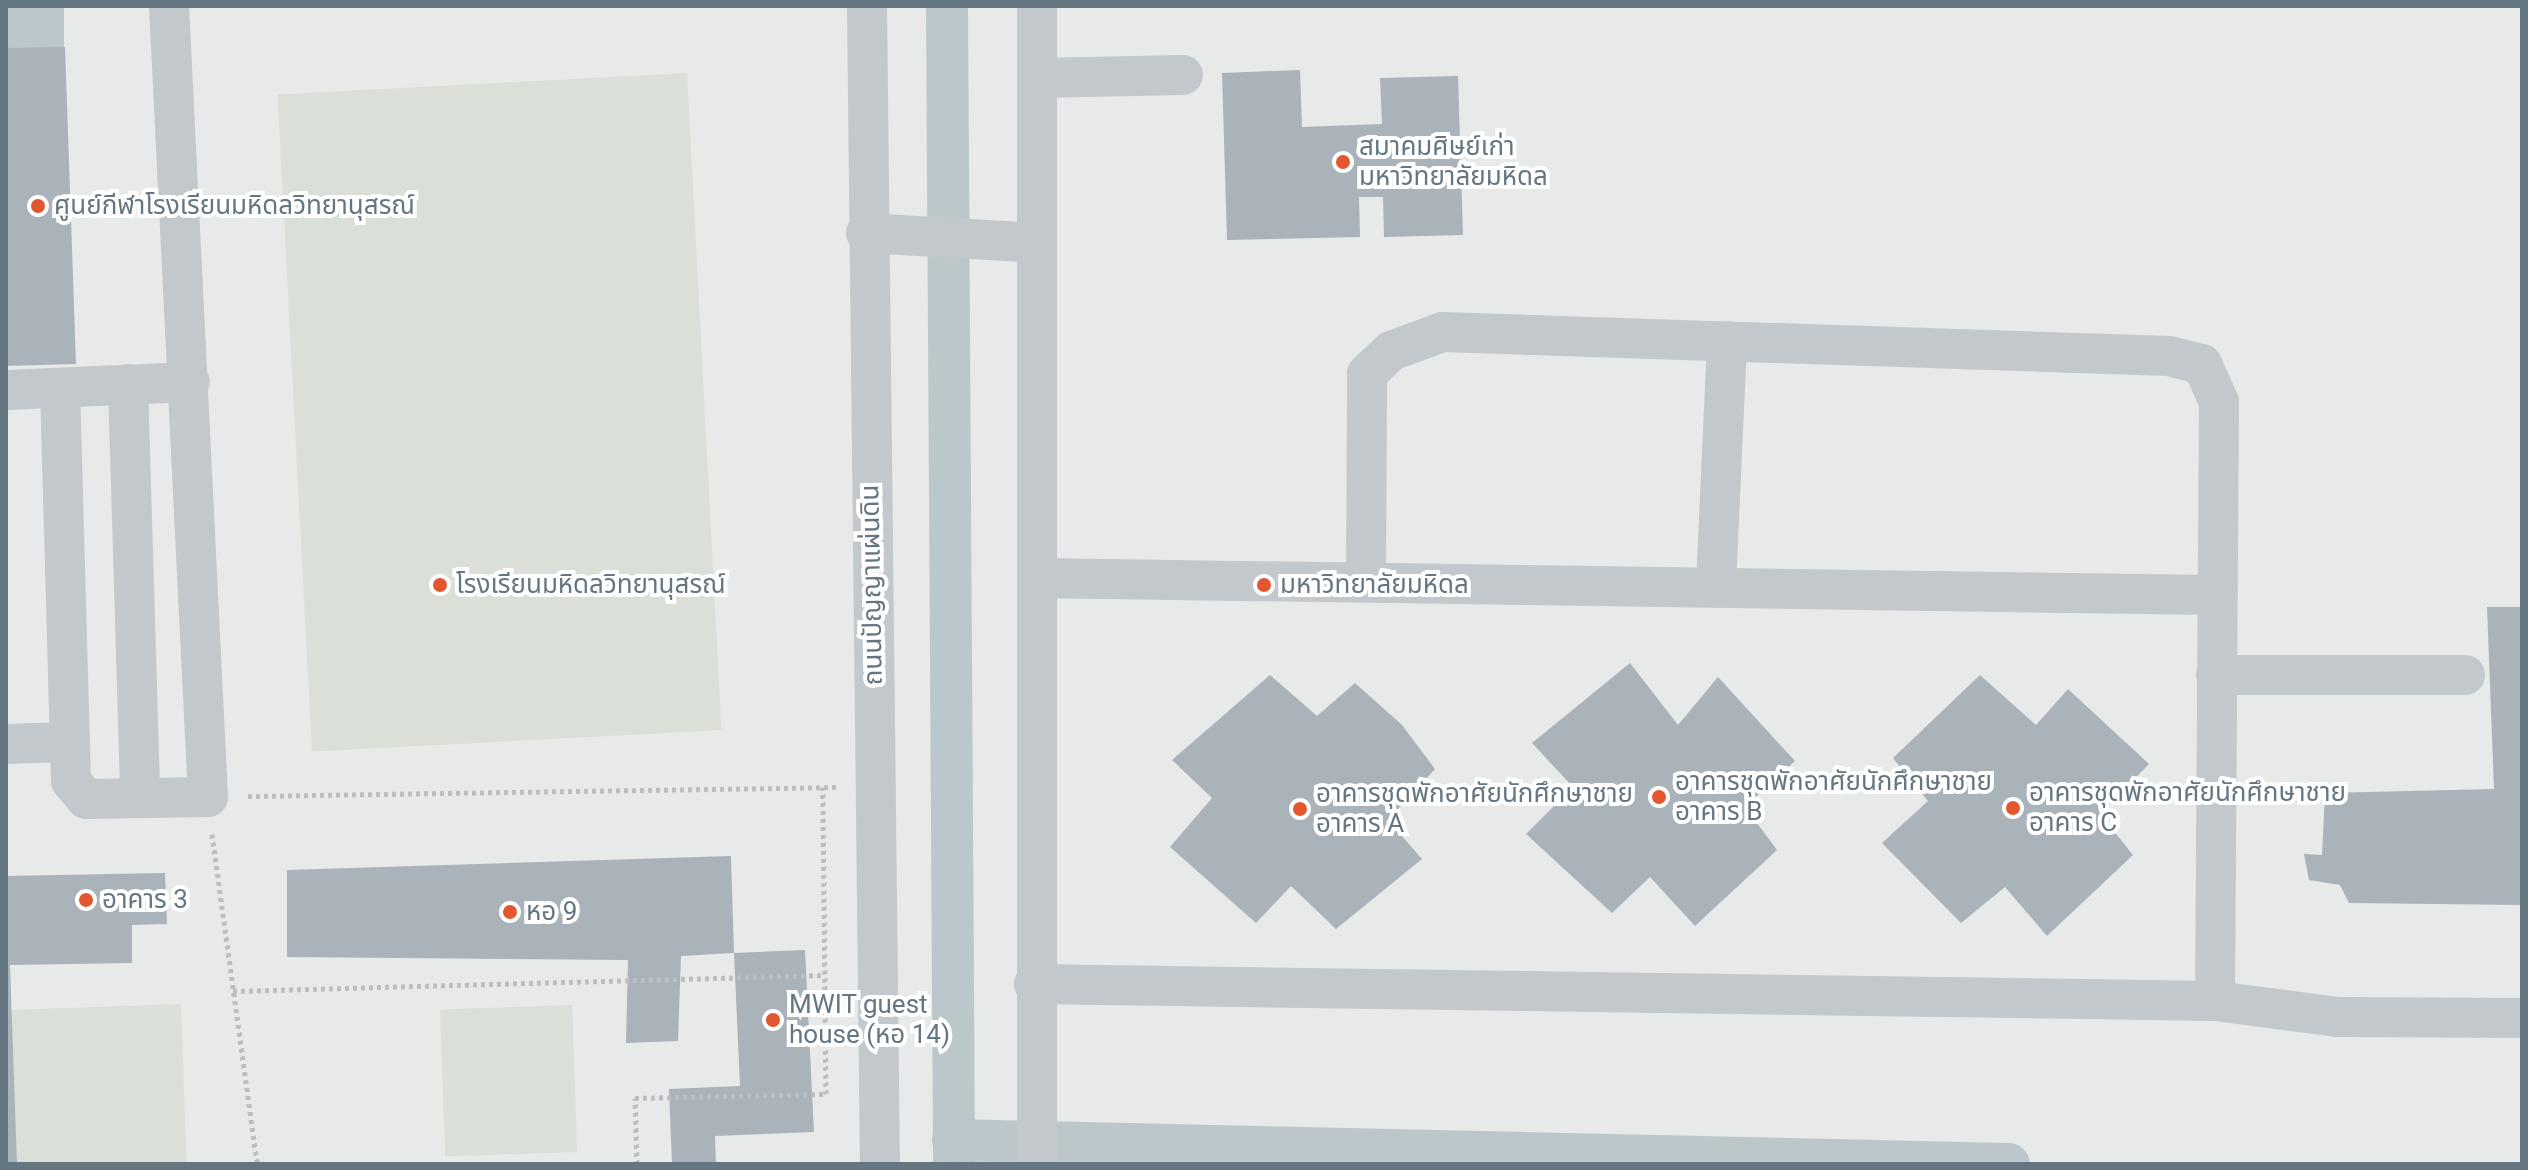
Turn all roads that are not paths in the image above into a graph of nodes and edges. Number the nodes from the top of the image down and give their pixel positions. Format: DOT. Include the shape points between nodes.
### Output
graph roads {
  1 [pos="169,6"];
  2 [pos="867,6"];
  3 [pos="1037,6"];
  4 [pos="1183,75"];
  5 [pos="1037,78"];
  6 [pos="866,233"];
  7 [pos="1037,243"];
  8 [pos="1727,341"];
  9 [pos="190,382"];
  10 [pos="128,384"];
  11 [pos="60,388"];
  12 [pos="6,390"];
  13 [pos="1038,578"];
  14 [pos="1366,578"];
  15 [pos="1716,585"];
  16 [pos="2214,595"];
  17 [pos="2216,675"];
  18 [pos="2465,675"];
  19 [pos="70,742"];
  20 [pos="6,744"];
  21 [pos="140,798"];
  22 [pos="1034,984"];
  23 [pos="2215,1001"];
  24 [pos="2522,1018"];
  25 [pos="880,1164"];
  26 [pos="1037,1164"];
  1 -- 9 [label="street"];
  2 -- 6 [label="street, ถนนปัญญาแผ่นดิน"];
  3 -- 5 [label="street"];
  4 -- 5 [label="street"];
  5 -- 7 [label="street"];
  6 -- 7 [label="street"];
  6 -- 25 [label="street, ถนนปัญญาแผ่นดิน"];
  7 -- 13 [label="street"];
  8 -- 14 [label="street" via="1442,332 1391,351 1367,374"];
  8 -- 15 [label="street"];
  8 -- 16 [label="street" via="2169,356 2202,364 2219,402"];
  9 -- 10 [label="street"];
  9 -- 21 [label="street" via="208,797"];
  10 -- 11 [label="street"];
  10 -- 21 [label="street"];
  11 -- 12 [label="street"];
  11 -- 19 [label="street"];
  13 -- 14 [label="street"];
  13 -- 22 [label="street"];
  14 -- 15 [label="street"];
  15 -- 16 [label="street"];
  16 -- 17 [label="street"];
  17 -- 18 [label="street"];
  17 -- 23 [label="street"];
  19 -- 20 [label="street"];
  19 -- 21 [label="street" via="71,781 79,795"];
  22 -- 23 [label="street"];
  22 -- 26 [label="street"];
  23 -- 24 [label="street" via="2338,1017"];
}
